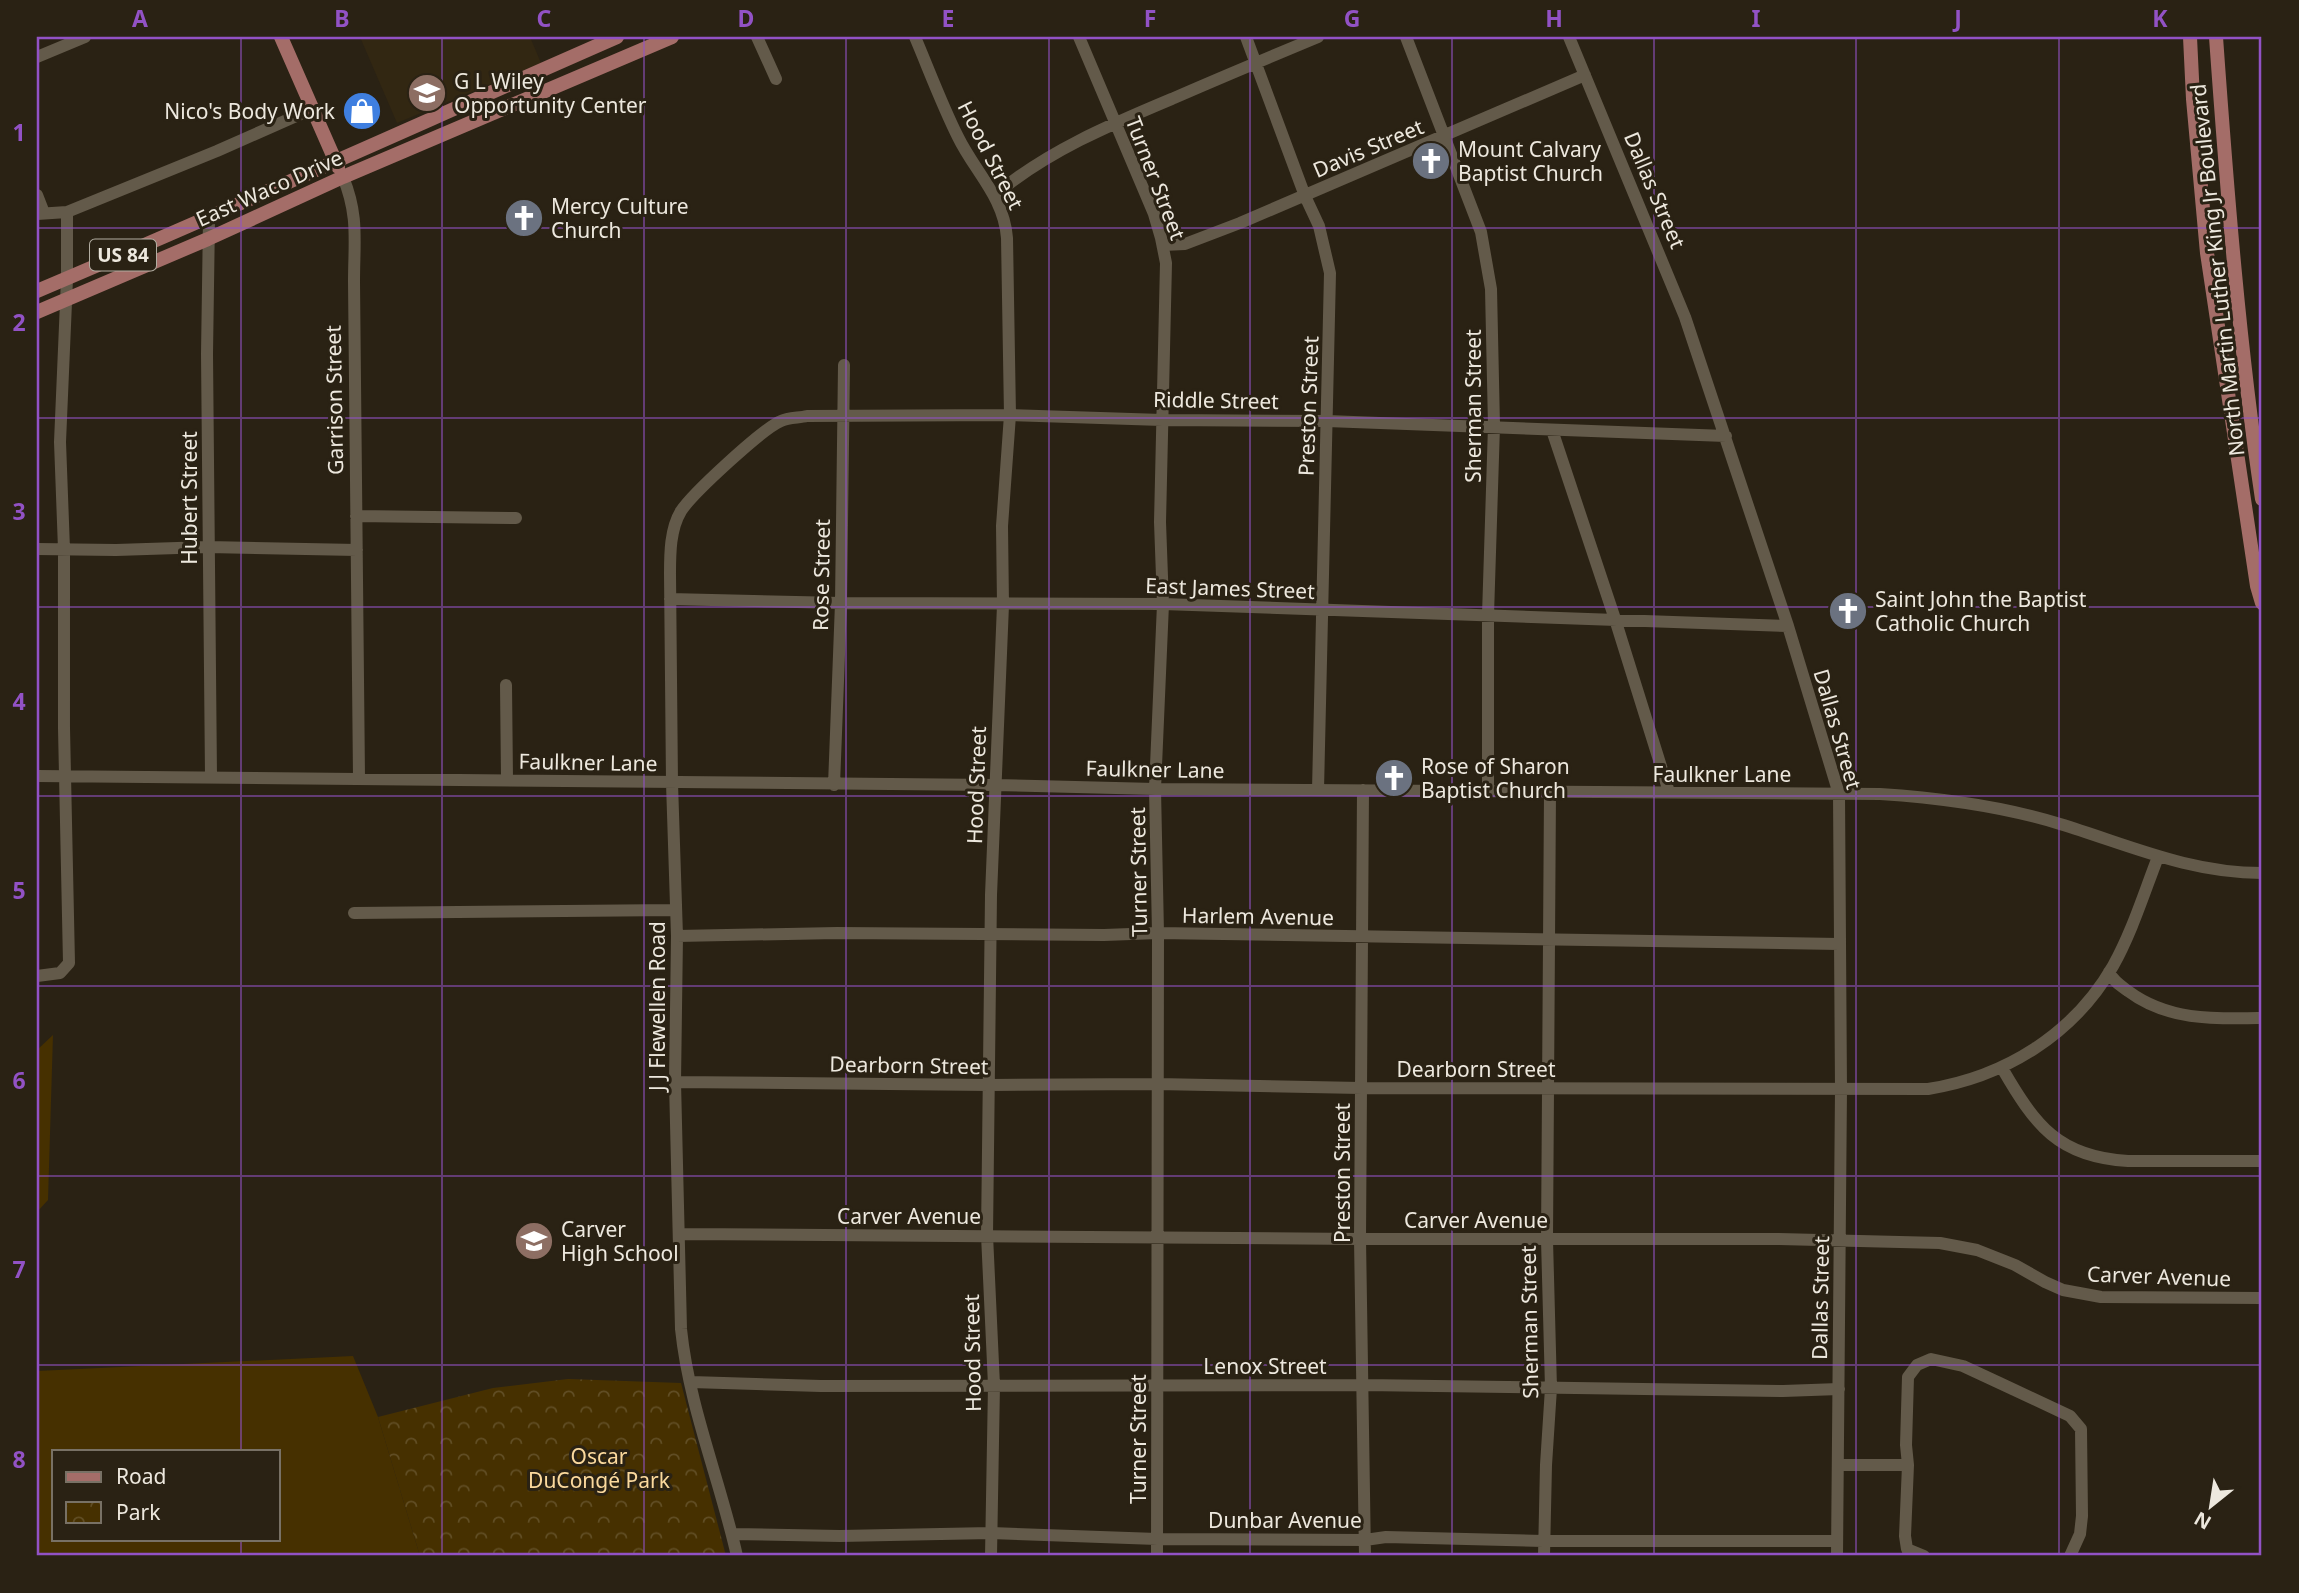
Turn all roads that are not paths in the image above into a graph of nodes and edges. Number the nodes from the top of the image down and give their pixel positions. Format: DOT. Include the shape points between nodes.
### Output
graph roads {
  1 [pos="85,37"];
  2 [pos="281,37"];
  3 [pos="617,37"];
  4 [pos="672,37"];
  5 [pos="757,37"];
  6 [pos="915,37"];
  7 [pos="1079,37"];
  8 [pos="1246,37"];
  9 [pos="1318,37"];
  10 [pos="1406,37"];
  11 [pos="1569,37"];
  12 [pos="2190,37"];
  13 [pos="2216,37"];
  14 [pos="37,57"];
  15 [pos="1256,63"];
  16 [pos="1585,75"];
  17 [pos="776,79"];
  18 [pos="312,109"];
  19 [pos="1115,123"];
  20 [pos="1443,136"];
  21 [pos="335,160"];
  22 [pos="343,177"];
  23 [pos="37,195"];
  24 [pos="995,195"];
  25 [pos="1305,195"];
  26 [pos="67,212"];
  27 [pos="41,214"];
  28 [pos="209,219"];
  29 [pos="208,239"];
  30 [pos="1163,245"];
  31 [pos="67,279"];
  32 [pos="37,291"];
  33 [pos="66,299"];
  34 [pos="37,312"];
  35 [pos="844,365"];
  36 [pos="842,415"];
  37 [pos="1010,415"];
  38 [pos="1163,420"];
  39 [pos="1327,421"];
  40 [pos="1494,426"];
  41 [pos="1552,430"];
  42 [pos="1726,436"];
  43 [pos="723,468"];
  44 [pos="2262,499"];
  45 [pos="356,516"];
  46 [pos="516,518"];
  47 [pos="208,547"];
  48 [pos="37,549"];
  49 [pos="64,549"];
  50 [pos="357,550"];
  51 [pos="670,598"];
  52 [pos="841,603"];
  53 [pos="2262,603"];
  54 [pos="1163,604"];
  55 [pos="1003,605"];
  56 [pos="1322,611"];
  57 [pos="1488,615"];
  58 [pos="1615,619"];
  59 [pos="1788,626"];
  60 [pos="506,685"];
  61 [pos="37,776"];
  62 [pos="65,776"];
  63 [pos="211,777"];
  64 [pos="359,778"];
  65 [pos="507,779"];
  66 [pos="672,783"];
  67 [pos="834,785"];
  68 [pos="995,785"];
  69 [pos="1156,789"];
  70 [pos="1318,790"];
  71 [pos="1363,790"];
  72 [pos="1488,791"];
  73 [pos="1550,792"];
  74 [pos="1669,792"];
  75 [pos="1839,794"];
  76 [pos="2158,857"];
  77 [pos="2262,873"];
  78 [pos="676,910"];
  79 [pos="354,913"];
  80 [pos="1158,933"];
  81 [pos="991,934"];
  82 [pos="677,936"];
  83 [pos="1362,937"];
  84 [pos="1549,938"];
  85 [pos="1839,944"];
  86 [pos="2109,972"];
  87 [pos="37,976"];
  88 [pos="2262,1018"];
  89 [pos="2002,1068"];
  90 [pos="675,1082"];
  91 [pos="1157,1084"];
  92 [pos="990,1086"];
  93 [pos="1361,1088"];
  94 [pos="1548,1089"];
  95 [pos="1841,1089"];
  96 [pos="2262,1161"];
  97 [pos="679,1234"];
  98 [pos="988,1235"];
  99 [pos="1156,1237"];
  100 [pos="1360,1239"];
  101 [pos="1547,1240"];
  102 [pos="1840,1240"];
  103 [pos="2262,1298"];
  104 [pos="691,1382"];
  105 [pos="994,1385"];
  106 [pos="1364,1385"];
  107 [pos="1158,1386"];
  108 [pos="1551,1388"];
  109 [pos="1839,1389"];
  110 [pos="1838,1465"];
  111 [pos="1908,1465"];
  112 [pos="991,1533"];
  113 [pos="732,1534"];
  114 [pos="1157,1539"];
  115 [pos="1365,1540"];
  116 [pos="1543,1541"];
  117 [pos="1837,1541"];
  118 [pos="737,1556"];
  119 [pos="991,1556"];
  120 [pos="1157,1556"];
  121 [pos="1364,1556"];
  122 [pos="1544,1556"];
  123 [pos="1837,1556"];
  124 [pos="1924,1556"];
  125 [pos="2070,1556"];
  1 -- 14 [label="street"];
  2 -- 18 [label="main road, Garrison Street"];
  3 -- 21 [label="main road, East Waco Drive / US 84"];
  4 -- 22 [label="main road, East Waco Drive / US 84"];
  5 -- 17 [label="street"];
  6 -- 24 [label="street, Hood Street" via="958,138"];
  7 -- 19 [label="street, Turner Street"];
  8 -- 15 [label="street, Preston Street"];
  9 -- 15 [label="street"];
  10 -- 20 [label="street, Sherman Street"];
  11 -- 16 [label="street, Dallas Street"];
  12 -- 53 [label="main road, North Martin Luther King Jr Boulevard" via="2207,253"];
  13 -- 44 [label="main road, North Martin Luther King Jr Boulevard" via="2250,414"];
  15 -- 19 [label="street"];
  15 -- 25 [label="street, Preston Street"];
  16 -- 20 [label="street, Davis Street"];
  16 -- 42 [label="street, Dallas Street" via="1673,285"];
  18 -- 21 [label="main road, Garrison Street"];
  18 -- 26 [label="street"];
  19 -- 24 [label="street" via="1047,159"];
  19 -- 30 [label="street, Turner Street"];
  20 -- 25 [label="street, Davis Street"];
  20 -- 40 [label="street, Sherman Street" via="1481,232 1491,289"];
  21 -- 22 [label="main road, Garrison Street"];
  21 -- 28 [label="main road, East Waco Drive / US 84"];
  22 -- 29 [label="main road, East Waco Drive / US 84"];
  22 -- 45 [label="street, Garrison Street" via="355,223"];
  23 -- 27 [label="street"];
  24 -- 37 [label="street, Hood Street" via="1006,231"];
  25 -- 30 [label="street, Davis Street" via="1185,244"];
  25 -- 39 [label="street, Preston Street" via="1324,242 1330,273"];
  26 -- 27 [label="street"];
  26 -- 31 [label="street"];
  28 -- 29 [label="street, Hubert Street"];
  28 -- 31 [label="main road, East Waco Drive / US 84"];
  29 -- 33 [label="main road, East Waco Drive / US 84"];
  29 -- 47 [label="street, Hubert Street"];
  30 -- 38 [label="street, Turner Street" via="1167,285"];
  31 -- 32 [label="main road, East Waco Drive / US 84"];
  31 -- 33 [label="street"];
  33 -- 34 [label="main road, East Waco Drive / US 84"];
  33 -- 49 [label="street" via="60,442"];
  35 -- 36 [label="street, Rose Street"];
  36 -- 37 [label="street, Riddle Street"];
  36 -- 43 [label="street, Riddle Street" via="781,420"];
  36 -- 52 [label="street, Rose Street"];
  37 -- 38 [label="street, Riddle Street"];
  37 -- 55 [label="street, Hood Street" via="1002,526"];
  38 -- 39 [label="street, Riddle Street"];
  38 -- 54 [label="street, Turner Street"];
  39 -- 40 [label="street, Riddle Street"];
  39 -- 56 [label="street, Preston Street"];
  40 -- 41 [label="street, Riddle Street"];
  40 -- 57 [label="street, Sherman Street"];
  41 -- 42 [label="street, Riddle Street"];
  41 -- 58 [label="street"];
  42 -- 59 [label="street, Dallas Street"];
  43 -- 51 [label="street, J J Flewellen Road" via="680,513 670,545"];
  45 -- 46 [label="street"];
  45 -- 50 [label="street, Garrison Street"];
  47 -- 49 [label="street"];
  47 -- 50 [label="street"];
  47 -- 63 [label="street, Hubert Street"];
  48 -- 49 [label="street"];
  49 -- 62 [label="street"];
  50 -- 64 [label="street, Garrison Street"];
  51 -- 52 [label="street, East James Street"];
  51 -- 66 [label="street, J J Flewellen Road"];
  52 -- 55 [label="street, East James Street"];
  52 -- 67 [label="street, Rose Street"];
  54 -- 55 [label="street, East James Street"];
  54 -- 56 [label="street, East James Street"];
  54 -- 69 [label="street, Turner Street"];
  55 -- 68 [label="street, Hood Street"];
  56 -- 57 [label="street, East James Street"];
  56 -- 70 [label="street, Preston Street"];
  57 -- 58 [label="street, East James Street"];
  57 -- 72 [label="street, Sherman Street"];
  58 -- 59 [label="street, East James Street"];
  58 -- 74 [label="street"];
  59 -- 75 [label="street, Dallas Street"];
  60 -- 65 [label="street"];
  61 -- 62 [label="street, Faulkner Lane"];
  62 -- 63 [label="street, Faulkner Lane"];
  62 -- 87 [label="street" via="68,962 65,970 54,975"];
  63 -- 64 [label="street, Faulkner Lane"];
  64 -- 65 [label="street, Faulkner Lane"];
  65 -- 66 [label="street, Faulkner Lane"];
  66 -- 67 [label="street, Faulkner Lane"];
  66 -- 78 [label="street, J J Flewellen Road"];
  67 -- 68 [label="street, Faulkner Lane"];
  68 -- 69 [label="street, Faulkner Lane"];
  68 -- 81 [label="street, Hood Street"];
  69 -- 70 [label="street, Faulkner Lane"];
  69 -- 80 [label="street, Turner Street"];
  70 -- 71 [label="street, Faulkner Lane"];
  71 -- 72 [label="street, Faulkner Lane"];
  71 -- 83 [label="street, Preston Street"];
  72 -- 73 [label="street, Faulkner Lane"];
  73 -- 74 [label="street, Faulkner Lane"];
  73 -- 84 [label="street, Sherman Street"];
  74 -- 75 [label="street, Faulkner Lane"];
  75 -- 76 [label="street, Faulkner Lane" via="1919,797 2004,810"];
  75 -- 85 [label="street, Dallas Street"];
  76 -- 77 [label="street, Faulkner Lane" via="2227,872"];
  76 -- 86 [label="street, Dearborn Street"];
  78 -- 79 [label="street"];
  78 -- 82 [label="street, J J Flewellen Road"];
  80 -- 81 [label="street, Harlem Avenue"];
  80 -- 83 [label="street, Harlem Avenue"];
  80 -- 91 [label="street, Turner Street"];
  81 -- 82 [label="street, Harlem Avenue"];
  81 -- 92 [label="street, Hood Street"];
  82 -- 90 [label="street, J J Flewellen Road"];
  83 -- 84 [label="street, Harlem Avenue"];
  83 -- 93 [label="street, Preston Street"];
  84 -- 85 [label="street, Harlem Avenue"];
  84 -- 94 [label="street, Sherman Street"];
  85 -- 95 [label="street, Dallas Street"];
  86 -- 88 [label="street" via="2130,993 2170,1012 2211,1019"];
  86 -- 89 [label="street, Dearborn Street" via="2062,1028"];
  89 -- 95 [label="street, Dearborn Street" via="1928,1089"];
  89 -- 96 [label="street" via="2033,1118 2053,1137 2081,1152 2128,1161"];
  90 -- 92 [label="street, Dearborn Street"];
  90 -- 97 [label="street, J J Flewellen Road"];
  91 -- 92 [label="street, Dearborn Street"];
  91 -- 93 [label="street, Dearborn Street"];
  91 -- 99 [label="street, Turner Street"];
  92 -- 98 [label="street, Hood Street"];
  93 -- 94 [label="street, Dearborn Street"];
  93 -- 100 [label="street, Preston Street"];
  94 -- 95 [label="street, Dearborn Street"];
  94 -- 101 [label="street, Sherman Street"];
  95 -- 102 [label="street, Dallas Street"];
  97 -- 98 [label="street, Carver Avenue"];
  97 -- 104 [label="street, J J Flewellen Road" via="681,1329"];
  98 -- 99 [label="street, Carver Avenue"];
  98 -- 105 [label="street, Hood Street"];
  99 -- 100 [label="street, Carver Avenue"];
  99 -- 107 [label="street, Turner Street"];
  100 -- 101 [label="street, Carver Avenue"];
  100 -- 106 [label="street, Preston Street"];
  101 -- 102 [label="street, Carver Avenue"];
  101 -- 108 [label="street, Sherman Street"];
  102 -- 103 [label="street, Carver Avenue" via="1960,1246 1997,1256 2063,1290 2101,1297"];
  102 -- 109 [label="street, Dallas Street"];
  104 -- 105 [label="street, Lenox Street"];
  104 -- 113 [label="street, J J Flewellen Road" via="696,1415"];
  105 -- 107 [label="street, Lenox Street"];
  105 -- 112 [label="street, Hood Street"];
  106 -- 107 [label="street, Lenox Street"];
  106 -- 108 [label="street, Lenox Street"];
  106 -- 115 [label="street, Preston Street"];
  107 -- 114 [label="street, Turner Street"];
  108 -- 109 [label="street, Lenox Street"];
  108 -- 116 [label="street, Sherman Street"];
  109 -- 110 [label="street, Dallas Street"];
  110 -- 111 [label="street"];
  110 -- 117 [label="street, Dallas Street"];
  111 -- 124 [label="street" via="1907,1549"];
  111 -- 125 [label="street" via="1908,1377 1931,1359 1963,1366 2070,1416 2081,1429 2083,1494 2080,1534"];
  112 -- 113 [label="street, Dunbar Avenue"];
  112 -- 114 [label="street, Dunbar Avenue"];
  112 -- 119 [label="street, Hood Street"];
  113 -- 118 [label="street, J J Flewellen Road"];
  114 -- 115 [label="street, Dunbar Avenue"];
  114 -- 120 [label="street, Turner Street"];
  115 -- 116 [label="street, Dunbar Avenue"];
  115 -- 121 [label="street, Preston Street"];
  116 -- 117 [label="street, Dunbar Avenue"];
  116 -- 122 [label="street, Sherman Street"];
  117 -- 123 [label="street, Dallas Street"];
}
